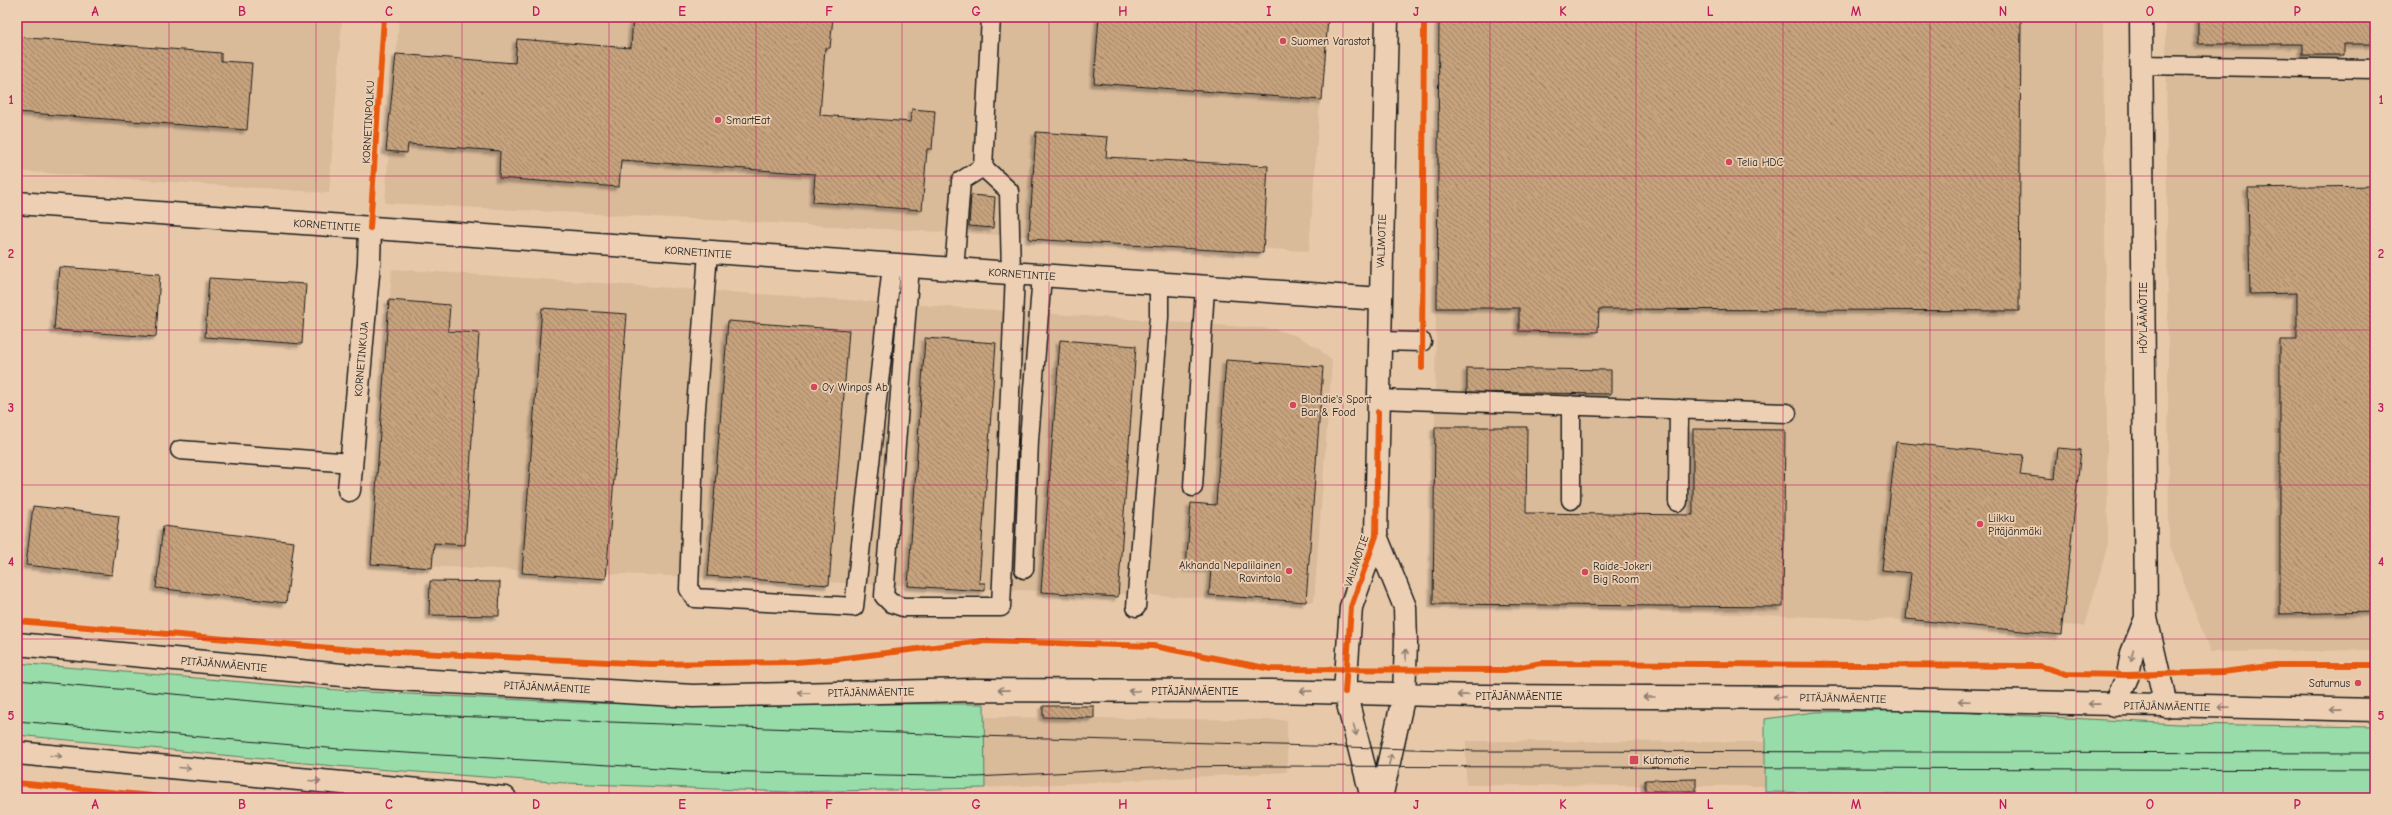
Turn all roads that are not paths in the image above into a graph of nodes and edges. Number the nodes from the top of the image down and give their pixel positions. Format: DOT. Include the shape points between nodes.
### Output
graph roads {
  1 [pos="991,17"];
  2 [pos="1387,17"];
  3 [pos="2141,17"];
  4 [pos="2141,65"];
  5 [pos="2375,69"];
  6 [pos="984,167"];
  7 [pos="17,203"];
  8 [pos="370,228"];
  9 [pos="708,253"];
  10 [pos="901,265"];
  11 [pos="954,270"];
  12 [pos="1013,273"];
  13 [pos="1042,275"];
  14 [pos="1159,283"];
  15 [pos="1205,287"];
  16 [pos="1380,299"];
  17 [pos="1379,341"];
  18 [pos="1422,342"];
  19 [pos="1378,399"];
  20 [pos="1570,405"];
  21 [pos="1679,409"];
  22 [pos="1788,413"];
  23 [pos="180,450"];
  24 [pos="352,464"];
  25 [pos="1193,487"];
  26 [pos="349,490"];
  27 [pos="1571,500"];
  28 [pos="1678,502"];
  29 [pos="1376,536"];
  30 [pos="1024,569"];
  31 [pos="1136,607"];
  32 [pos="2146,618"];
  33 [pos="17,644"];
  34 [pos="1345,692"];
  35 [pos="1404,694"];
  36 [pos="2115,704"];
  37 [pos="2166,706"];
  38 [pos="2375,710"];
  39 [pos="17,753"];
  40 [pos="505,798"];
  41 [pos="1372,798"];
  42 [pos="1381,798"];
  1 -- 6 [label="lane"];
  2 -- 16 [label="street, VALIMOTIE"];
  3 -- 4 [label="street, HÖYLÄÄMÖTIE"];
  4 -- 5 [label="lane"];
  4 -- 32 [label="street, HÖYLÄÄMÖTIE"];
  6 -- 11 [label="lane" via="961,181"];
  6 -- 12 [label="lane" via="1009,190"];
  7 -- 8 [label="street, KORNETINTIE"];
  8 -- 9 [label="street, KORNETINTIE"];
  8 -- 24 [label="street, KORNETINKUJA"];
  9 -- 10 [label="street, KORNETINTIE"];
  9 -- 10 [label="lane" via="693,461 689,589 695,598 854,607"];
  10 -- 11 [label="street, KORNETINTIE"];
  10 -- 12 [label="lane" via="884,596 891,603 903,607 1001,607"];
  11 -- 12 [label="street, KORNETINTIE"];
  12 -- 13 [label="street, KORNETINTIE"];
  13 -- 14 [label="street, KORNETINTIE"];
  13 -- 30 [label="lane" via="1029,440"];
  14 -- 15 [label="street, KORNETINTIE"];
  14 -- 31 [label="lane" via="1159,317"];
  15 -- 16 [label="street, KORNETINTIE"];
  15 -- 25 [label="lane"];
  16 -- 17 [label="street, VALIMOTIE"];
  17 -- 18 [label="lane"];
  17 -- 19 [label="street, VALIMOTIE"];
  19 -- 20 [label="lane"];
  19 -- 29 [label="street, VALIMOTIE"];
  20 -- 21 [label="lane"];
  20 -- 27 [label="lane"];
  21 -- 22 [label="lane"];
  21 -- 28 [label="lane"];
  23 -- 24 [label="lane"];
  24 -- 26 [label="street, KORNETINKUJA"];
  29 -- 34 [label="street, VALIMOTIE" via="1351,607"];
  35 -- 29 [label="street, VALIMOTIE, one-way" via="1404,607"];
  32 -- 36 [label="street, HÖYLÄÄMÖTIE, one-way" via="2132,653 2128,675"];
  32 -- 37 [label="street, HÖYLÄÄMÖTIE"];
  34 -- 33 [label="street, PITÄJÄNMÄENTIE, one-way" via="973,690 693,696 363,677"];
  34 -- 35 [label="street, PITÄJÄNMÄENTIE"];
  34 -- 41 [label="street, VALIMOTIE, one-way"];
  36 -- 35 [label="street, PITÄJÄNMÄENTIE, one-way" via="1853,698"];
  42 -- 35 [label="street, VALIMOTIE, one-way"];
  36 -- 37 [label="street, PITÄJÄNMÄENTIE"];
  38 -- 37 [label="street, PITÄJÄNMÄENTIE, one-way"];
  39 -- 40 [label="street, one-way"];
}
